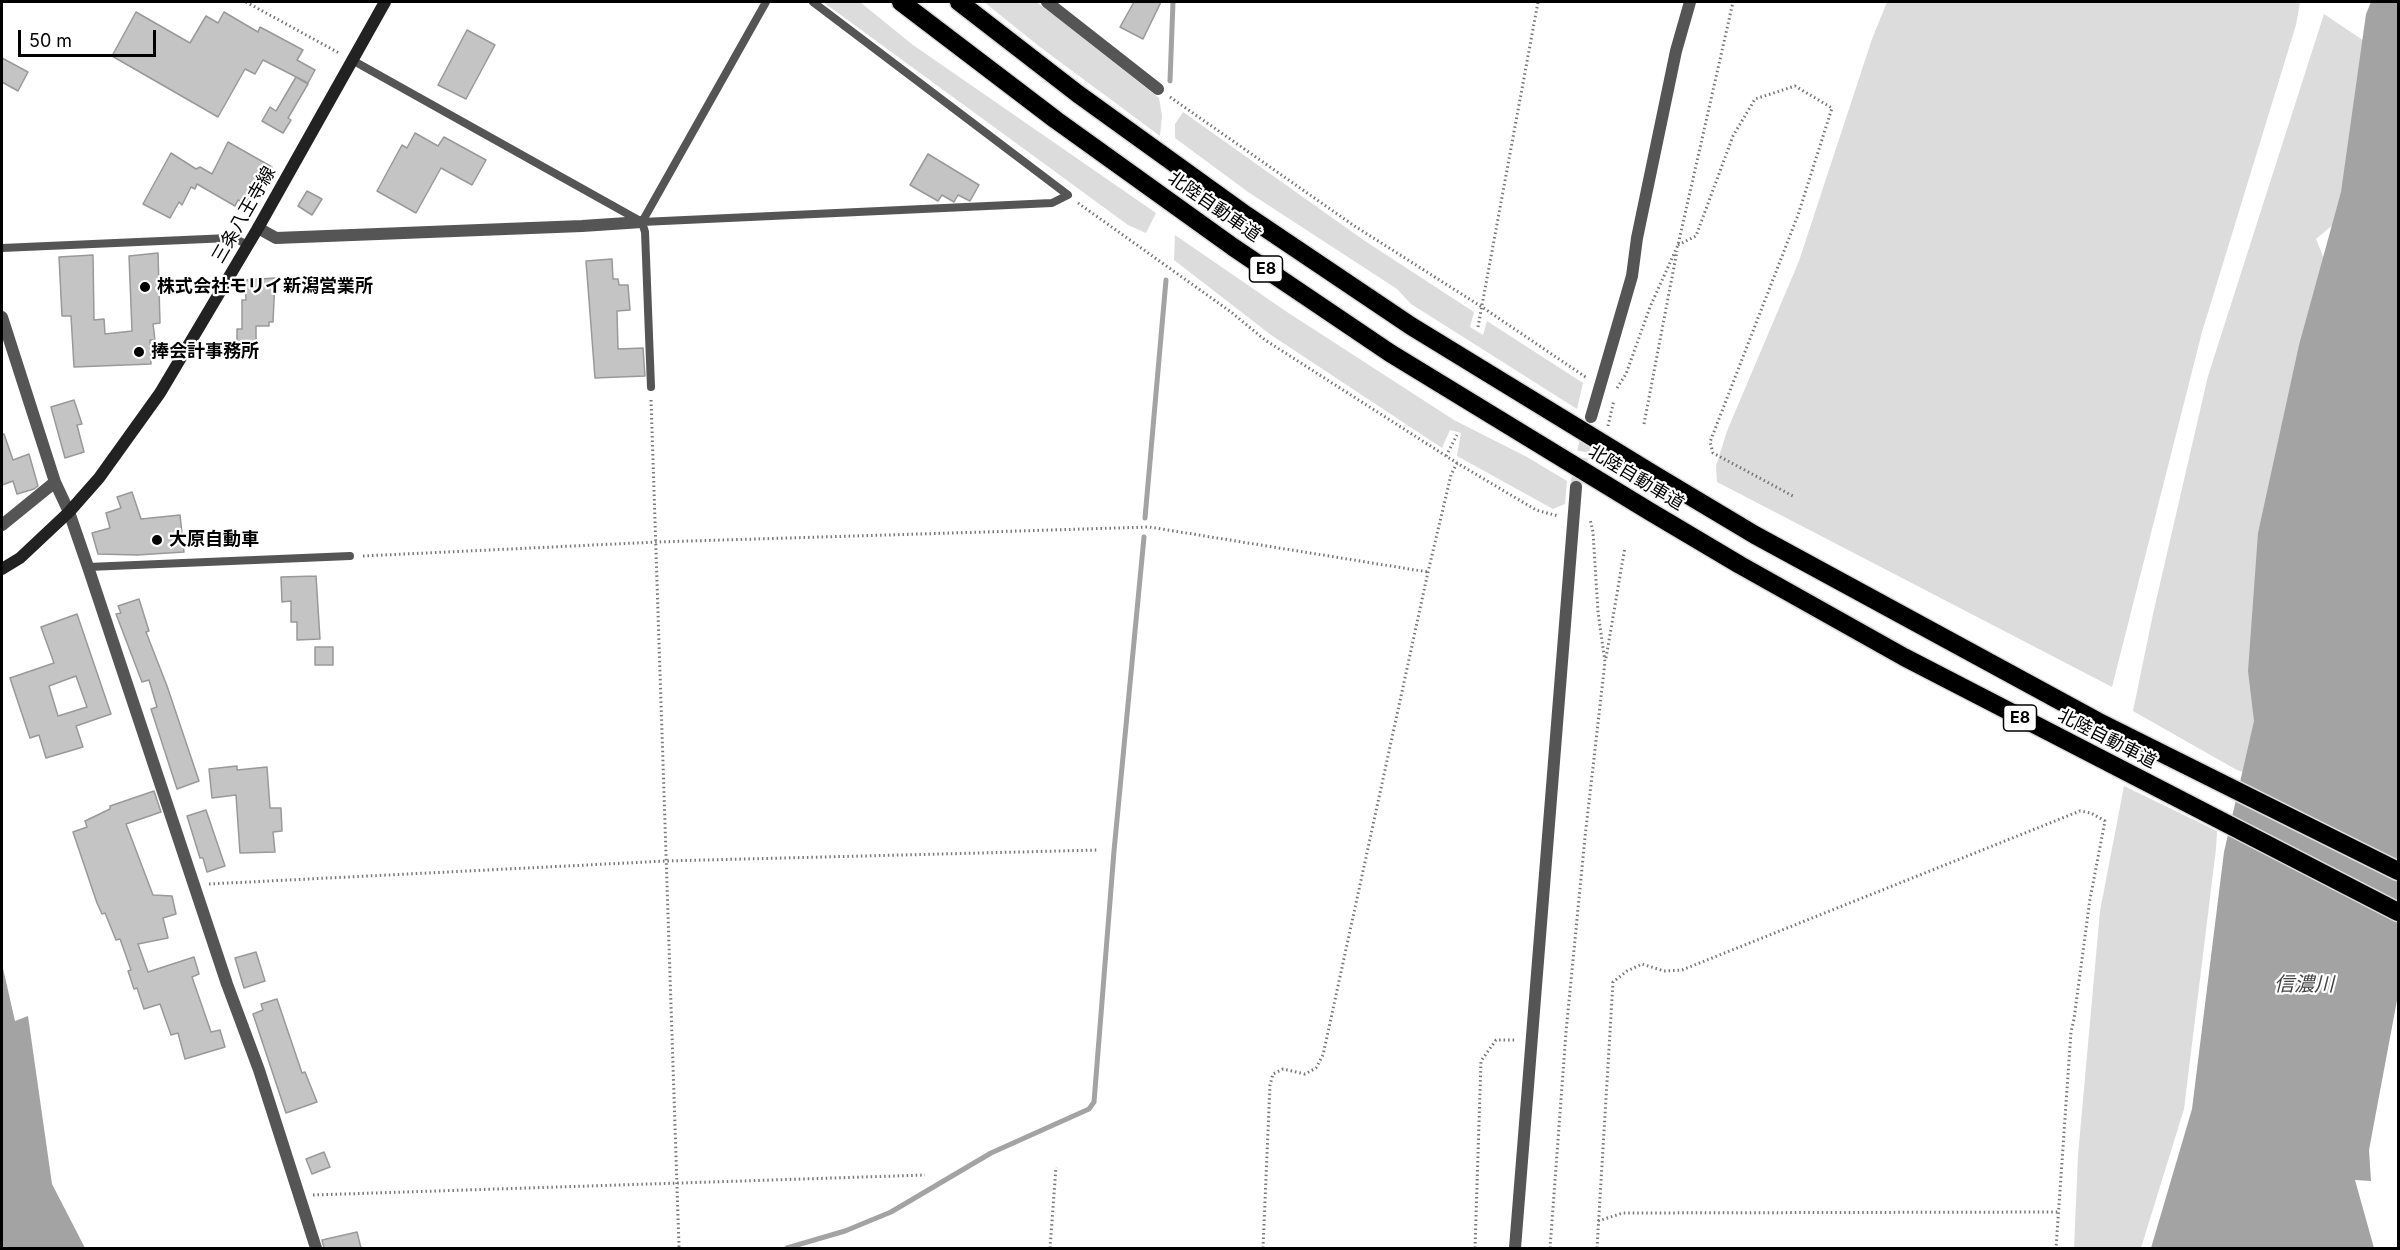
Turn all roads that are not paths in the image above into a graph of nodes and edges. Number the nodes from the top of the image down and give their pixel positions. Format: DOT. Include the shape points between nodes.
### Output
graph roads {
  1 [pos="385,2"];
  2 [pos="766,2"];
  3 [pos="813,2"];
  4 [pos="901,2"];
  5 [pos="958,2"];
  6 [pos="1047,2"];
  7 [pos="1690,2"];
  8 [pos="352,60"];
  9 [pos="1158,89"];
  10 [pos="642,222"];
  11 [pos="258,228"];
  12 [pos="248,245"];
  13 [pos="2,248"];
  14 [pos="2,317"];
  15 [pos="651,387"];
  16 [pos="1591,417"];
  17 [pos="55,482"];
  18 [pos="1576,487"];
  19 [pos="69,512"];
  20 [pos="2,525"];
  21 [pos="350,556"];
  22 [pos="88,567"];
  23 [pos="2,569"];
  24 [pos="2398,871"];
  25 [pos="2398,912"];
  26 [pos="316,1248"];
  27 [pos="1515,1248"];
  1 -- 8 [label="main road, 三条八王寺線"];
  2 -- 10 [label="lane"];
  3 -- 10 [label="lane" via="1068,195 1052,203"];
  4 -- 25 [label="highway, 北陸自動車道 / E8" via="1242,254 1390,353 1649,511 1905,657"];
  5 -- 24 [label="highway, 北陸自動車道 / E8" via="1245,215 1411,326 1653,474 1755,535 2097,721"];
  6 -- 9 [label="street"];
  7 -- 16 [label="street" via="1676,51 1632,276"];
  8 -- 10 [label="lane"];
  8 -- 11 [label="main road, 三条八王寺線"];
  10 -- 11 [label="street" via="276,238"];
  10 -- 15 [label="lane"];
  11 -- 12 [label="main road, 三条八王寺線"];
  12 -- 13 [label="lane" via="229,238"];
  12 -- 19 [label="main road, 三条八王寺線" via="154,401 99,478"];
  14 -- 17 [label="street"];
  17 -- 19 [label="street"];
  17 -- 20 [label="street"];
  18 -- 27 [label="street"];
  19 -- 22 [label="street"];
  19 -- 23 [label="main road, 三条八王寺線" via="20,558"];
  21 -- 22 [label="lane"];
  22 -- 26 [label="street"];
}
